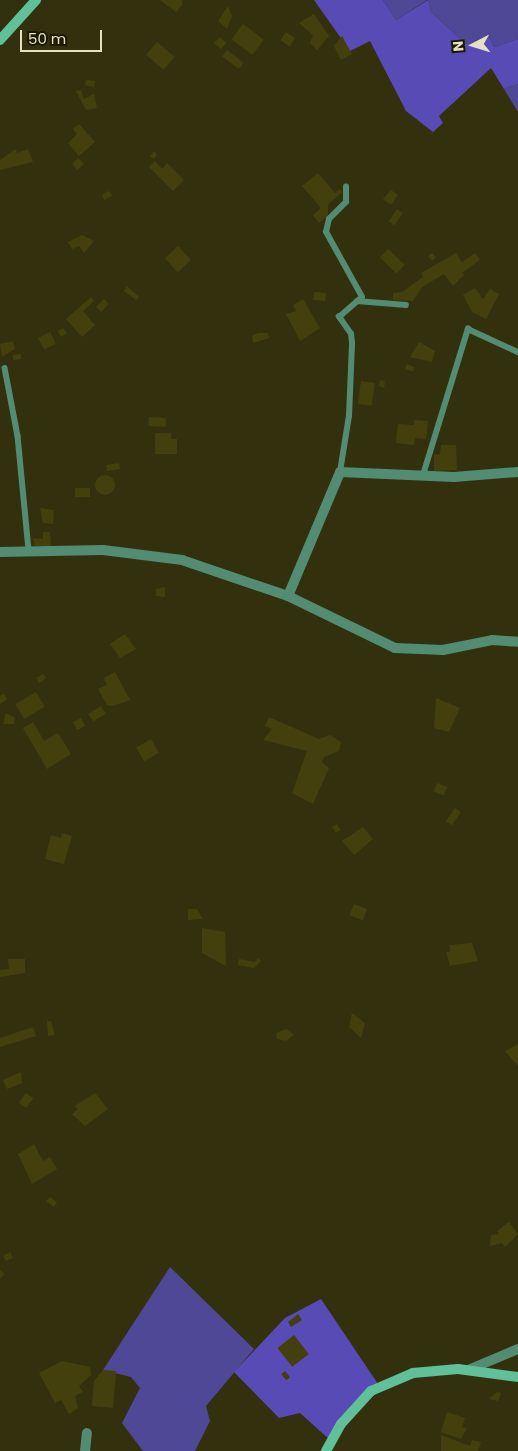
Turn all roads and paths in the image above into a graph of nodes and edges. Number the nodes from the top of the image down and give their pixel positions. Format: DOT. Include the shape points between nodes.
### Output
graph roads {
  1 [pos="36,0"];
  2 [pos="0,40"];
  3 [pos="346,187"];
  4 [pos="358,301"];
  5 [pos="406,305"];
  6 [pos="518,352"];
  7 [pos="5,368"];
  8 [pos="340,472"];
  9 [pos="518,472"];
  10 [pos="423,475"];
  11 [pos="29,551"];
  12 [pos="0,552"];
  13 [pos="288,596"];
  14 [pos="518,642"];
  15 [pos="518,1349"];
  16 [pos="468,1370"];
  17 [pos="518,1377"];
  18 [pos="87,1433"];
  19 [pos="85,1451"];
  20 [pos="326,1451"];
  1 -- 2 [label="main road"];
  3 -- 4 [label="lane" via="346,202 329,218 326,232 361,290"];
  4 -- 5 [label="lane"];
  4 -- 8 [label="lane" via="340,317 351,334 352,343 349,416"];
  6 -- 10 [label="lane" via="468,329"];
  7 -- 11 [label="lane" via="18,436"];
  8 -- 10 [label="street"];
  8 -- 13 [label="street"];
  9 -- 10 [label="street"];
  11 -- 12 [label="street"];
  11 -- 13 [label="street" via="151,554"];
  13 -- 14 [label="street" via="395,648 443,650 492,640"];
  15 -- 16 [label="street"];
  16 -- 17 [label="main road"];
  16 -- 20 [label="main road" via="413,1374 371,1391 340,1424"];
  18 -- 19 [label="street"];
}
